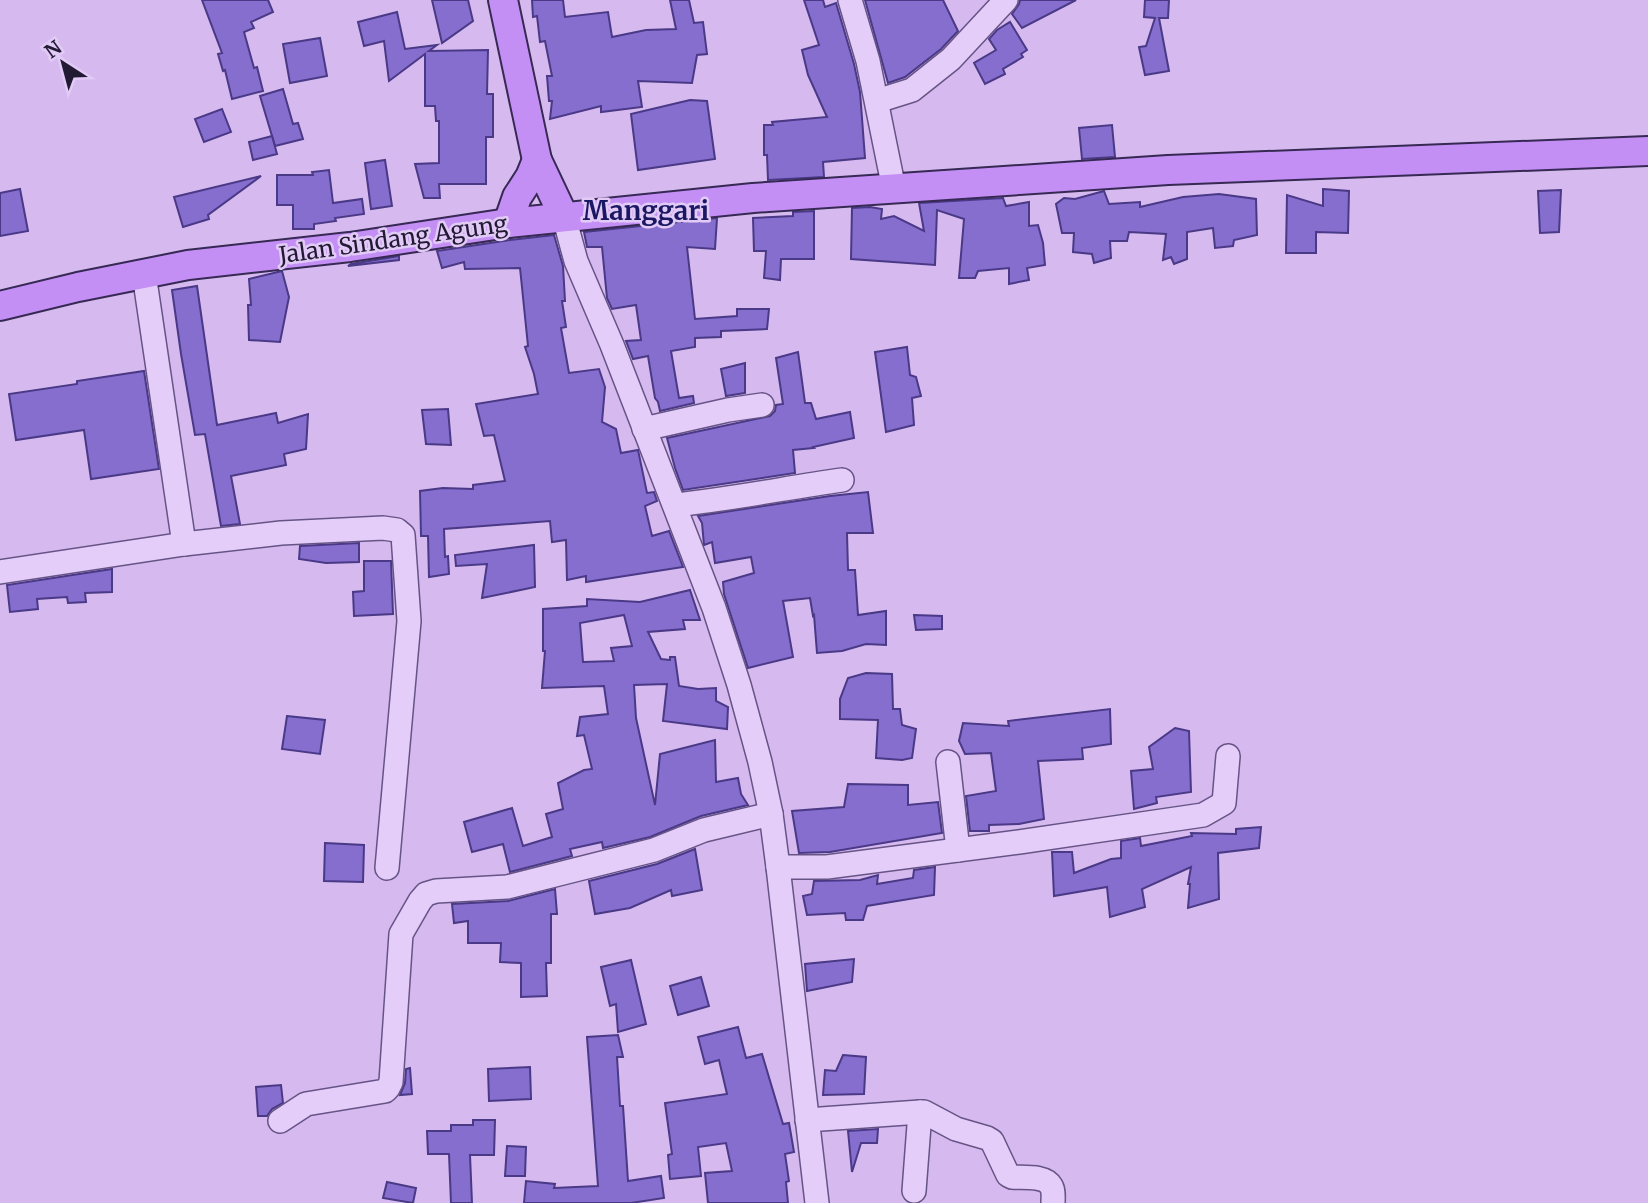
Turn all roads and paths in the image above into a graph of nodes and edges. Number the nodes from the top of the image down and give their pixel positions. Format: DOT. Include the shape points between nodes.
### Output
graph roads {
  1 [pos="849,0"];
  2 [pos="1006,0"];
  3 [pos="506,1"];
  4 [pos="877,101"];
  5 [pos="1648,151"];
  6 [pos="537,160"];
  7 [pos="894,189"];
  8 [pos="564,217"];
  9 [pos="508,223"];
  10 [pos="144,274"];
  11 [pos="0,306"];
  12 [pos="762,405"];
  13 [pos="645,429"];
  14 [pos="842,480"];
  15 [pos="675,505"];
  16 [pos="184,544"];
  17 [pos="0,572"];
  18 [pos="1228,756"];
  19 [pos="948,762"];
  20 [pos="771,814"];
  21 [pos="958,850"];
  22 [pos="778,867"];
  23 [pos="387,868"];
  24 [pos="920,1112"];
  25 [pos="807,1120"];
  26 [pos="280,1121"];
  27 [pos="914,1191"];
  28 [pos="817,1203"];
  29 [pos="1053,1203"];
  1 -- 4 [label="street"];
  2 -- 4 [label="street" via="951,59 912,90"];
  3 -- 6 [label="main road"];
  4 -- 7 [label="street"];
  5 -- 7 [label="main road, Jalan Sindang Agung" via="1168,170"];
  6 -- 8 [label="main road"];
  6 -- 9 [label="main road"];
  7 -- 8 [label="main road, Jalan Sindang Agung"];
  8 -- 9 [label="main road, Jalan Sindang Agung"];
  8 -- 13 [label="street" via="576,261"];
  9 -- 10 [label="main road, Jalan Sindang Agung"];
  10 -- 11 [label="main road, Jalan Sindang Agung"];
  10 -- 16 [label="street"];
  12 -- 13 [label="street"];
  13 -- 15 [label="street"];
  14 -- 15 [label="street"];
  15 -- 20 [label="street" via="739,684"];
  16 -- 17 [label="street"];
  16 -- 23 [label="street" via="383,528 403,535 409,621"];
  18 -- 21 [label="street" via="1224,803 1203,815"];
  19 -- 21 [label="street"];
  20 -- 22 [label="street"];
  20 -- 26 [label="street" via="704,830 654,850 507,887 426,894 401,934 388,1087 306,1104"];
  21 -- 22 [label="street" via="827,867"];
  22 -- 25 [label="street"];
  24 -- 25 [label="street"];
  24 -- 27 [label="street"];
  24 -- 29 [label="street" via="992,1141 1008,1175 1048,1182"];
  25 -- 28 [label="street"];
}
